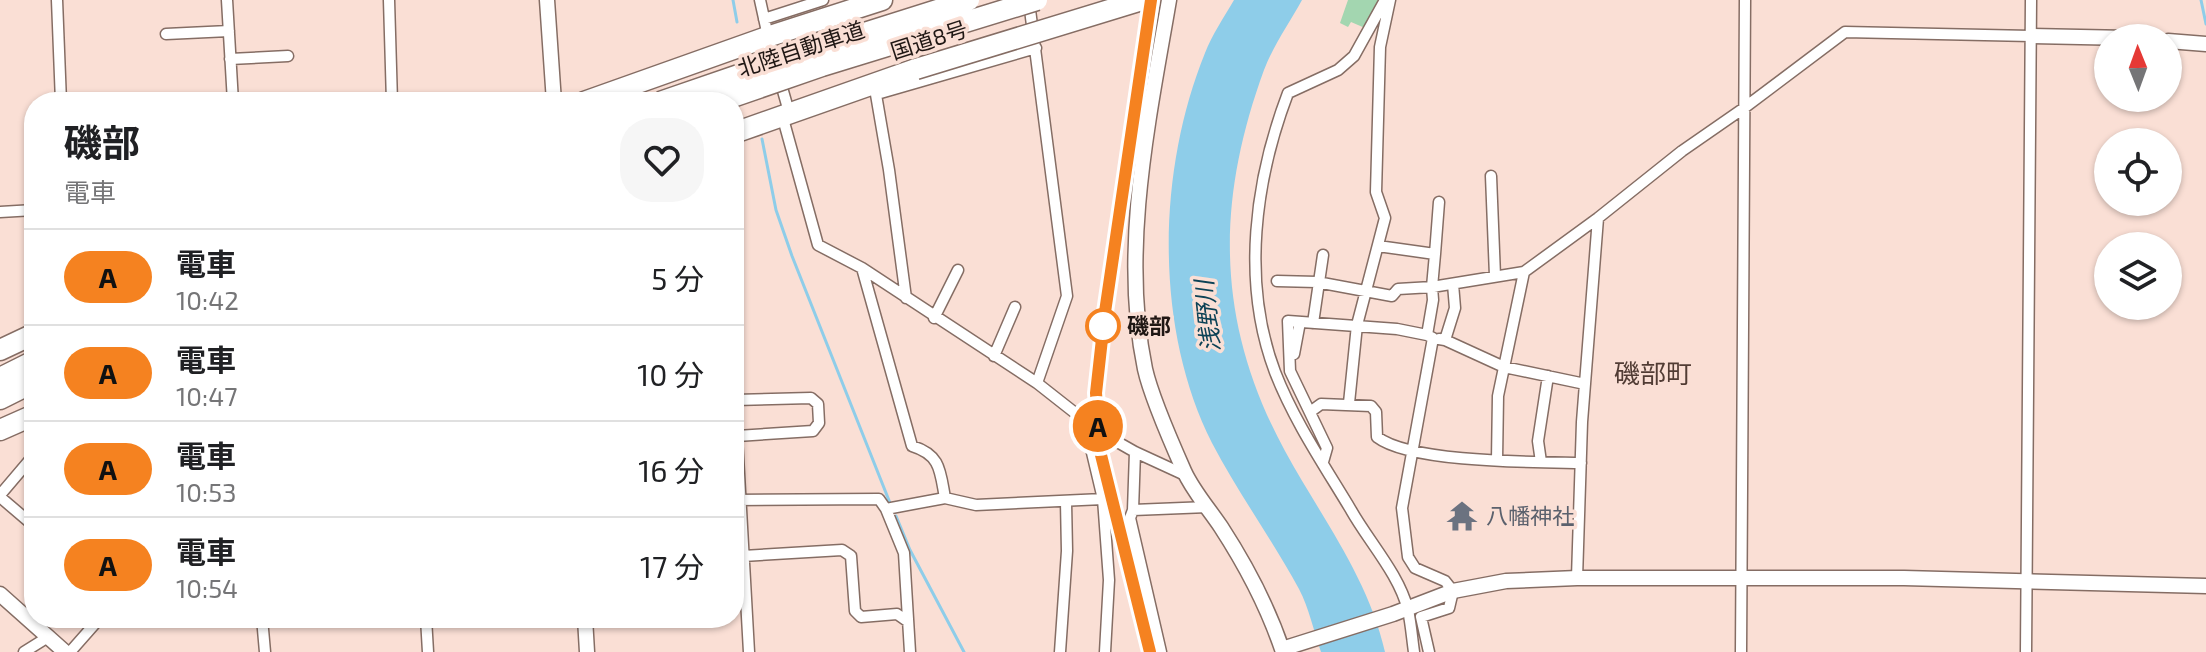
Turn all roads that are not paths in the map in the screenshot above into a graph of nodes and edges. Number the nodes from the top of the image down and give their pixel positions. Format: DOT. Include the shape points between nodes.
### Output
graph roads {
  1 [pos="57,0"];
  2 [pos="227,0"];
  3 [pos="389,0"];
  4 [pos="547,0"];
  5 [pos="760,0"];
  6 [pos="823,0"];
  7 [pos="969,0"];
  8 [pos="1029,0"];
  9 [pos="1037,0"];
  10 [pos="1142,0"];
  11 [pos="1169,0"];
  12 [pos="1387,0"];
  13 [pos="1745,0"];
  14 [pos="2031,0"];
  15 [pos="873,1"];
  16 [pos="229,31"];
  17 [pos="166,34"];
  18 [pos="767,35"];
  19 [pos="2031,36"];
  20 [pos="2094,37"];
  21 [pos="2182,42"];
  22 [pos="2206,44"];
  23 [pos="1036,48"];
  24 [pos="288,56"];
  25 [pos="230,59"];
  26 [pos="876,89"];
  27 [pos="783,91"];
  28 [pos="61,92"];
  29 [pos="232,92"];
  30 [pos="392,92"];
  31 [pos="553,92"];
  32 [pos="611,92"];
  33 [pos="690,92"];
  34 [pos="744,93"];
  35 [pos="1744,108"];
  36 [pos="785,114"];
  37 [pos="744,129"];
  38 [pos="1491,176"];
  39 [pos="1439,202"];
  40 [pos="24,211"];
  41 [pos="0,212"];
  42 [pos="1598,218"];
  43 [pos="1378,246"];
  44 [pos="1435,254"];
  45 [pos="1323,255"];
  46 [pos="862,268"];
  47 [pos="958,270"];
  48 [pos="1524,272"];
  49 [pos="1495,276"];
  50 [pos="1277,281"];
  51 [pos="1317,282"];
  52 [pos="1453,284"];
  53 [pos="1432,287"];
  54 [pos="1365,289"];
  55 [pos="906,298"];
  56 [pos="1015,307"];
  57 [pos="934,318"];
  58 [pos="1313,323"];
  59 [pos="1357,325"];
  60 [pos="1430,336"];
  61 [pos="24,339"];
  62 [pos="1445,340"];
  63 [pos="0,350"];
  64 [pos="994,356"];
  65 [pos="24,366"];
  66 [pos="1504,367"];
  67 [pos="1548,376"];
  68 [pos="0,378"];
  69 [pos="1037,383"];
  70 [pos="1585,384"];
  71 [pos="24,387"];
  72 [pos="0,399"];
  73 [pos="744,400"];
  74 [pos="1349,403"];
  75 [pos="1310,412"];
  76 [pos="24,419"];
  77 [pos="1084,419"];
  78 [pos="0,430"];
  79 [pos="744,436"];
  80 [pos="1413,450"];
  81 [pos="1135,452"];
  82 [pos="1497,460"];
  83 [pos="1323,462"];
  84 [pos="1541,462"];
  85 [pos="1581,463"];
  86 [pos="24,467"];
  87 [pos="1185,475"];
  88 [pos="0,496"];
  89 [pos="945,498"];
  90 [pos="1103,499"];
  91 [pos="744,500"];
  92 [pos="1066,502"];
  93 [pos="1208,507"];
  94 [pos="886,509"];
  95 [pos="1133,510"];
  96 [pos="24,517"];
  97 [pos="744,556"];
  98 [pos="744,572"];
  99 [pos="1740,577"];
  100 [pos="1577,578"];
  101 [pos="2027,582"];
  102 [pos="2206,586"];
  103 [pos="1453,591"];
  104 [pos="0,594"];
  105 [pos="1400,611"];
  106 [pos="24,616"];
  107 [pos="907,621"];
  108 [pos="38,628"];
  109 [pos="91,628"];
  110 [pos="263,628"];
  111 [pos="427,628"];
  112 [pos="586,628"];
  113 [pos="48,637"];
  114 [pos="1278,651"];
  115 [pos="24,652"];
  116 [pos="68,652"];
  117 [pos="265,652"];
  118 [pos="428,652"];
  119 [pos="587,652"];
  120 [pos="749,652"];
  121 [pos="910,652"];
  122 [pos="1060,652"];
  123 [pos="1105,652"];
  124 [pos="1161,652"];
  125 [pos="1414,652"];
  126 [pos="1429,652"];
  127 [pos="1741,652"];
  128 [pos="2026,652"];
  1 -- 28 [label="street"];
  2 -- 16 [label="street"];
  3 -- 30 [label="street"];
  4 -- 31 [label="street"];
  5 -- 18 [label="street"];
  6 -- 18 [label="street"];
  7 -- 33 [label="highway, 北陸自動車道, bridge"];
  8 -- 23 [label="street"];
  9 -- 34 [label="highway, 北陸自動車道, bridge"];
  10 -- 26 [label="highway, 国道8号, bridge" via="916,69"];
  11 -- 87 [label="street" via="1147,130 1137,230 1136,314 1145,372"];
  12 -- 43 [label="street" via="1380,47 1376,192 1385,218"];
  12 -- 83 [label="street" via="1354,56 1338,70 1288,93 1261,182 1255,273 1261,323 1282,388"];
  13 -- 35 [label="street"];
  14 -- 19 [label="street"];
  15 -- 18 [label="highway"];
  16 -- 17 [label="street"];
  16 -- 25 [label="street"];
  18 -- 32 [label="highway"];
  19 -- 20 [label="street"];
  19 -- 35 [label="street" via="1845,32"];
  19 -- 101 [label="street"];
  21 -- 22 [label="street"];
  23 -- 26 [label="street"];
  23 -- 69 [label="street" via="1067,296"];
  24 -- 25 [label="street"];
  25 -- 29 [label="street"];
  26 -- 36 [label="highway, 国道8号"];
  26 -- 55 [label="street"];
  27 -- 36 [label="street"];
  35 -- 42 [label="street"];
  35 -- 99 [label="street"];
  36 -- 37 [label="highway, 国道8号"];
  36 -- 46 [label="street" via="818,245"];
  38 -- 49 [label="street"];
  39 -- 44 [label="street"];
  40 -- 41 [label="street"];
  42 -- 48 [label="street"];
  42 -- 70 [label="street"];
  43 -- 44 [label="street"];
  43 -- 54 [label="street"];
  44 -- 53 [label="street"];
  45 -- 51 [label="street"];
  46 -- 55 [label="street"];
  46 -- 89 [label="street" via="912,446 938,461"];
  47 -- 57 [label="street"];
  48 -- 49 [label="street"];
  48 -- 66 [label="street"];
  49 -- 52 [label="street"];
  50 -- 51 [label="street"];
  51 -- 54 [label="street"];
  51 -- 58 [label="street"];
  52 -- 53 [label="street"];
  52 -- 62 [label="street" via="1455,308"];
  53 -- 54 [label="street" via="1398,289 1392,296"];
  53 -- 60 [label="street"];
  54 -- 59 [label="street"];
  55 -- 57 [label="street"];
  56 -- 64 [label="street"];
  57 -- 64 [label="street"];
  58 -- 59 [label="street"];
  58 -- 75 [label="street" via="1288,321 1290,371"];
  59 -- 60 [label="street"];
  59 -- 74 [label="street"];
  60 -- 62 [label="street"];
  60 -- 80 [label="street"];
  61 -- 63 [label="highway"];
  62 -- 66 [label="street"];
  64 -- 69 [label="street"];
  65 -- 68 [label="highway"];
  66 -- 67 [label="street"];
  66 -- 82 [label="street"];
  67 -- 70 [label="street"];
  67 -- 84 [label="street" via="1538,441"];
  69 -- 77 [label="street"];
  70 -- 85 [label="street"];
  71 -- 72 [label="highway"];
  73 -- 79 [label="street" via="811,398 818,404 819,423 813,431"];
  74 -- 75 [label="street" via="1321,404"];
  74 -- 80 [label="street" via="1371,406 1377,437 1386,444"];
  75 -- 83 [label="street" via="1327,448"];
  76 -- 78 [label="highway"];
  77 -- 81 [label="street"];
  77 -- 90 [label="street"];
  80 -- 82 [label="street"];
  80 -- 103 [label="street" via="1402,508 1408,557 1415,568 1445,581"];
  81 -- 87 [label="street"];
  81 -- 95 [label="street"];
  82 -- 84 [label="street"];
  83 -- 105 [label="street" via="1396,581"];
  84 -- 85 [label="street"];
  85 -- 100 [label="street"];
  86 -- 88 [label="street"];
  87 -- 93 [label="street"];
  88 -- 96 [label="street"];
  89 -- 92 [label="street" via="976,505"];
  89 -- 94 [label="street"];
  90 -- 92 [label="street"];
  90 -- 123 [label="street" via="1109,580"];
  91 -- 94 [label="street" via="879,499"];
  92 -- 122 [label="street"];
  93 -- 95 [label="street"];
  93 -- 114 [label="street" via="1258,589"];
  94 -- 107 [label="street" via="904,553"];
  95 -- 124 [label="street" via="1130,518"];
  97 -- 107 [label="street" via="842,550 851,556 855,611 861,617 897,614"];
  98 -- 120 [label="street"];
  99 -- 100 [label="street"];
  99 -- 101 [label="street"];
  99 -- 127 [label="street"];
  100 -- 103 [label="street" via="1506,581"];
  101 -- 102 [label="street"];
  101 -- 128 [label="street"];
  103 -- 105 [label="street"];
  103 -- 126 [label="street" via="1449,608 1421,617"];
  104 -- 106 [label="street"];
  105 -- 114 [label="street"];
  105 -- 125 [label="street"];
  107 -- 121 [label="street"];
  108 -- 113 [label="street"];
  109 -- 116 [label="street"];
  110 -- 117 [label="street"];
  111 -- 118 [label="street"];
  112 -- 119 [label="street"];
  113 -- 115 [label="street"];
  113 -- 116 [label="street"];
}
